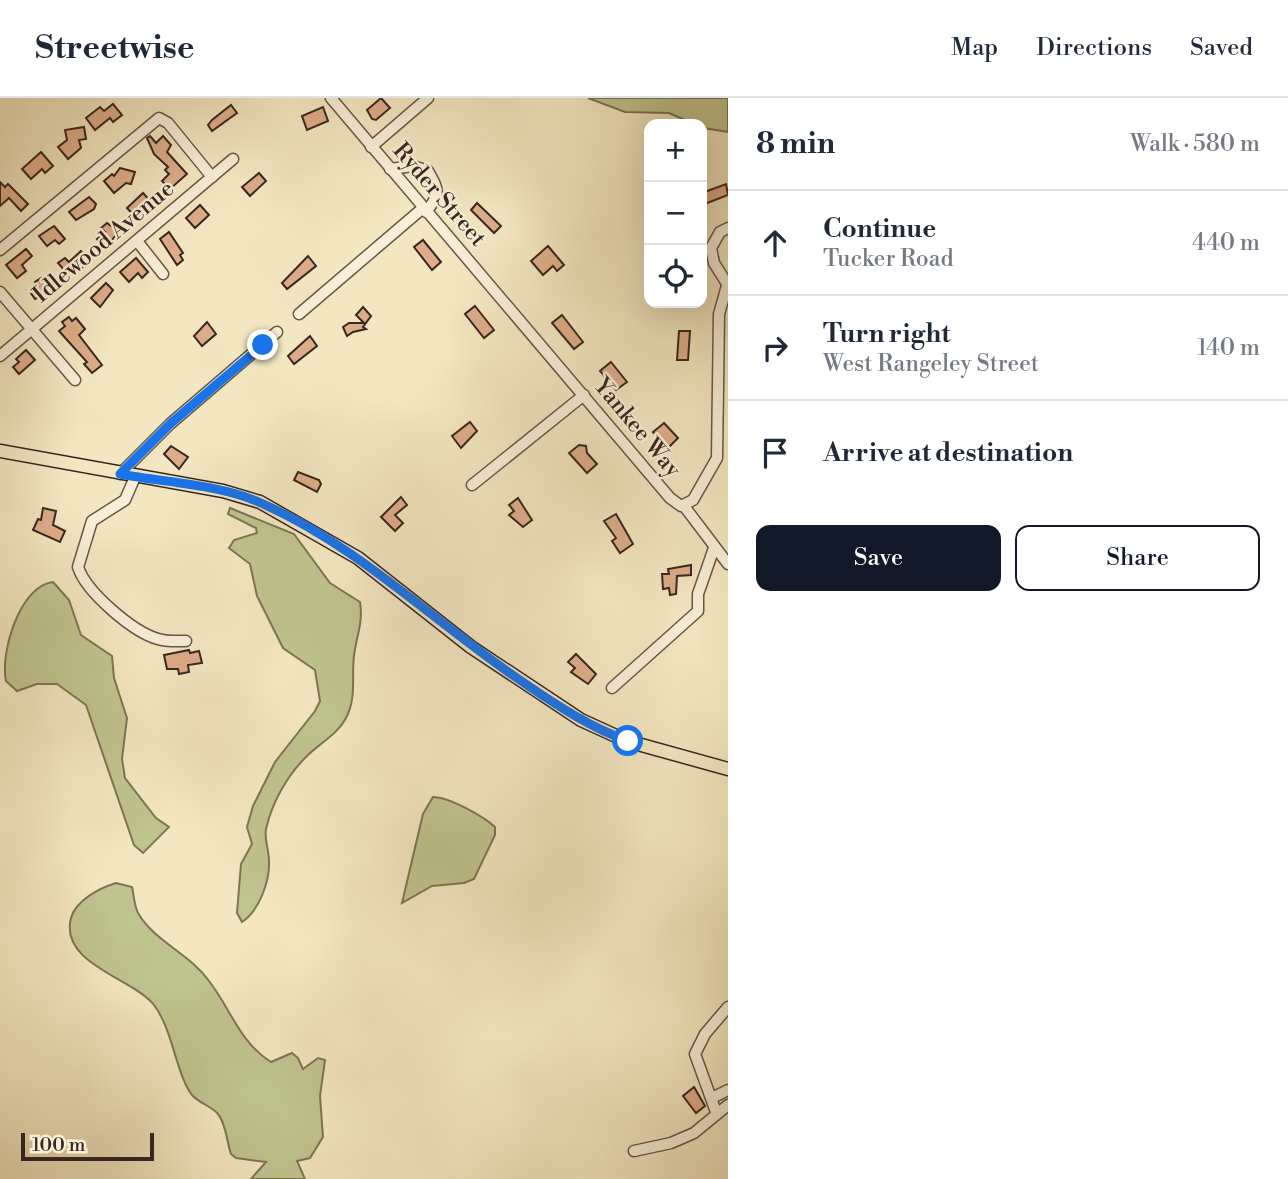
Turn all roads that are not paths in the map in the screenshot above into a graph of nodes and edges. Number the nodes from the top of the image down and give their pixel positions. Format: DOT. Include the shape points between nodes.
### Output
graph roads {
  1 [pos="331,98"];
  2 [pos="428,98"];
  3 [pos="371,147"];
  4 [pos="233,159"];
  5 [pos="390,169"];
  6 [pos="212,177"];
  7 [pos="425,210"];
  8 [pos="728,228"];
  9 [pos="137,241"];
  10 [pos="0,250"];
  11 [pos="163,274"];
  12 [pos="727,282"];
  13 [pos="0,292"];
  14 [pos="299,314"];
  15 [pos="517,318"];
  16 [pos="32,330"];
  17 [pos="277,332"];
  18 [pos="0,356"];
  19 [pos="75,380"];
  20 [pos="584,395"];
  21 [pos="0,452"];
  22 [pos="120,474"];
  23 [pos="135,477"];
  24 [pos="472,485"];
  25 [pos="684,506"];
  26 [pos="714,548"];
  27 [pos="728,565"];
  28 [pos="186,641"];
  29 [pos="612,688"];
  30 [pos="728,769"];
  31 [pos="728,1007"];
  32 [pos="728,1090"];
  33 [pos="712,1098"];
  34 [pos="728,1105"];
  35 [pos="716,1112"];
  36 [pos="634,1151"];
  1 -- 3 [label="street, Ryder Street"];
  2 -- 3 [label="street"];
  3 -- 5 [label="street, Ryder Street"];
  4 -- 6 [label="street, Idlewood Avenue"];
  5 -- 7 [label="street, Ryder Street"];
  5 -- 7 [label="street" via="413,166 428,171 437,198"];
  6 -- 9 [label="street, Idlewood Avenue"];
  6 -- 10 [label="street" via="160,118"];
  7 -- 14 [label="street"];
  7 -- 15 [label="street, Ryder Street"];
  8 -- 12 [label="street, Yankee Way" via="720,232 710,255"];
  9 -- 11 [label="street"];
  9 -- 16 [label="street, Idlewood Avenue"];
  12 -- 25 [label="street, Yankee Way" via="719,314 717,458 693,500"];
  13 -- 16 [label="street"];
  15 -- 20 [label="street, Yankee Way"];
  16 -- 18 [label="street, Idlewood Avenue"];
  16 -- 19 [label="street"];
  17 -- 22 [label="street" via="170,424"];
  20 -- 24 [label="street"];
  20 -- 25 [label="street, Yankee Way" via="673,501"];
  21 -- 22 [label="main road"];
  22 -- 23 [label="main road"];
  23 -- 28 [label="street" via="125,500 92,521 78,567 87,584 119,615 155,638"];
  23 -- 30 [label="main road" via="223,491 271,508 358,558 471,647 581,719 628,741"];
  25 -- 26 [label="street"];
  26 -- 27 [label="street"];
  26 -- 29 [label="street" via="698,594 698,611"];
  31 -- 33 [label="street" via="695,1054"];
  32 -- 33 [label="street"];
  33 -- 35 [label="street"];
  34 -- 35 [label="street"];
  35 -- 36 [label="street" via="694,1133"];
}
